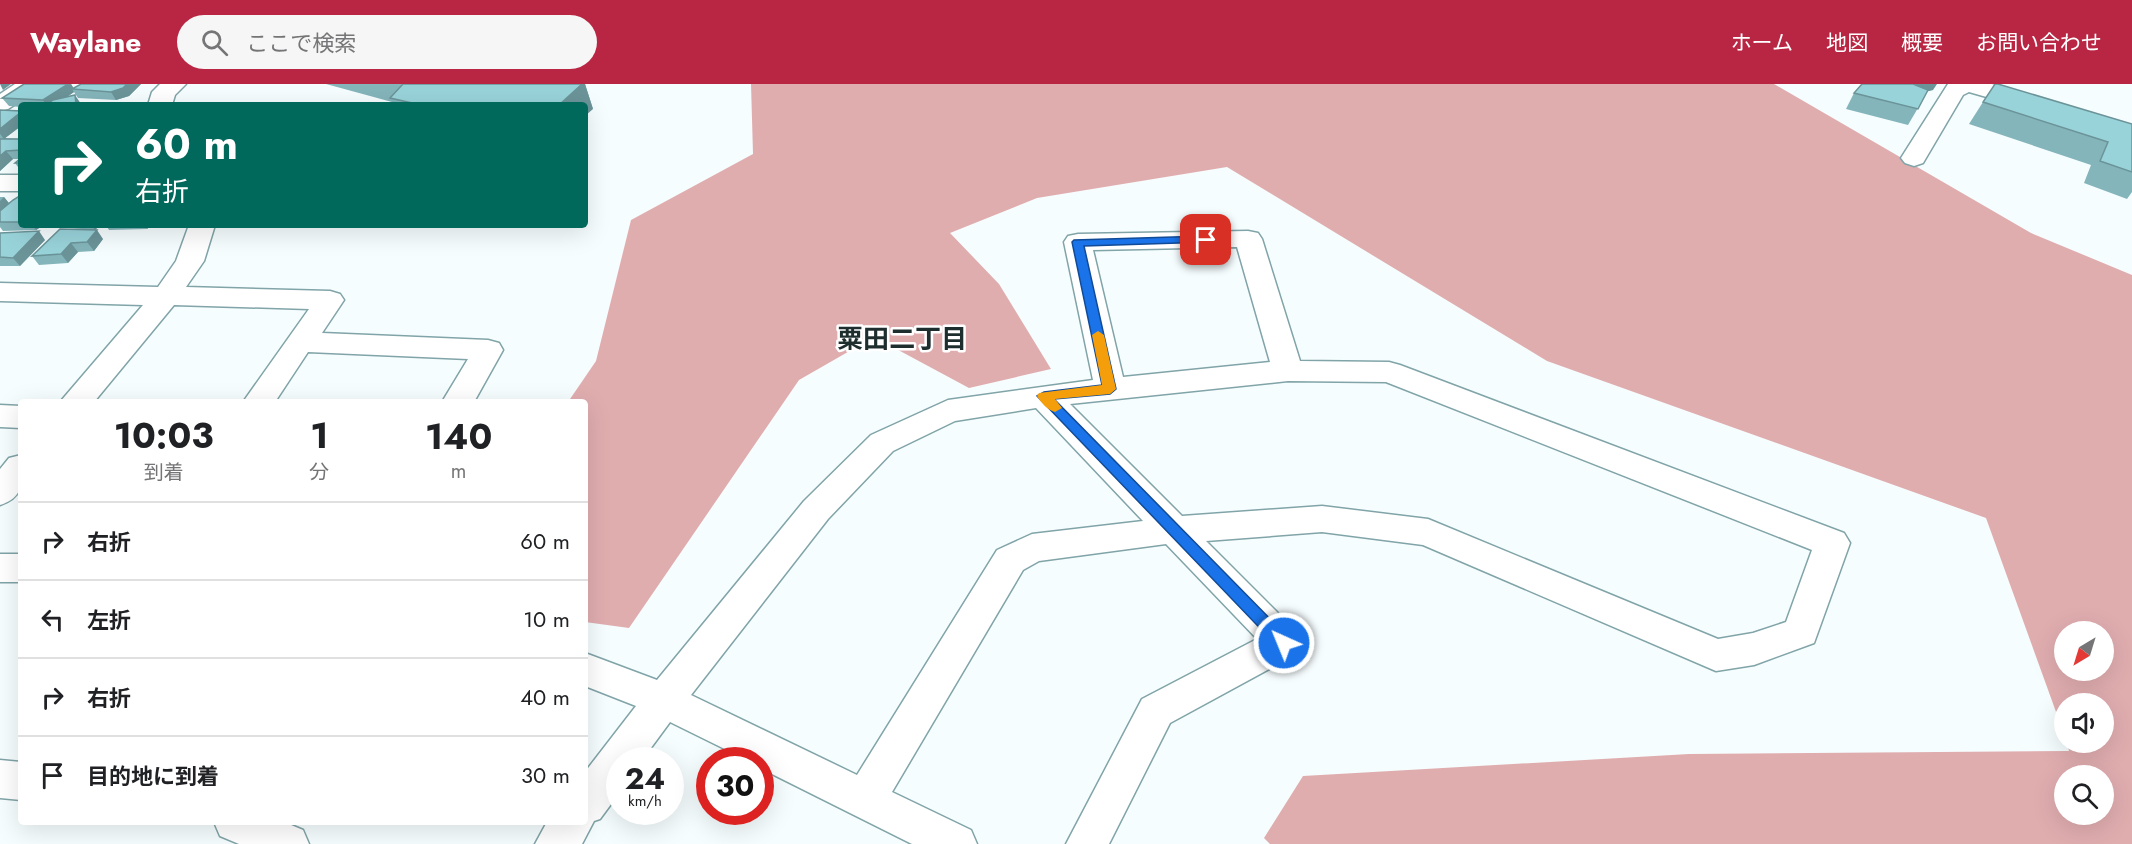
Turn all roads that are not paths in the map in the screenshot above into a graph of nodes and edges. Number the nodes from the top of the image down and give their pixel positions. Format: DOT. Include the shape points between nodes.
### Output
graph roads {
  1 [pos="31,84"];
  2 [pos="174,84"];
  3 [pos="161,102"];
  4 [pos="0,104"];
  5 [pos="2055,110"];
  6 [pos="1914,158"];
  7 [pos="0,183"];
  8 [pos="18,183"];
  9 [pos="201,228"];
  10 [pos="0,292"];
  11 [pos="166,295"];
  12 [pos="300,342"];
  13 [pos="1287,372"];
  14 [pos="1110,389"];
  15 [pos="1044,396"];
  16 [pos="79,399"];
  17 [pos="261,399"];
  18 [pos="460,399"];
  19 [pos="0,416"];
  20 [pos="18,417"];
  21 [pos="18,471"];
  22 [pos="0,492"];
  23 [pos="1175,530"];
  24 [pos="0,568"];
  25 [pos="18,568"];
  26 [pos="588,670"];
  27 [pos="664,700"];
  28 [pos="0,779"];
  29 [pos="18,781"];
  30 [pos="866,798"];
  31 [pos="588,801"];
  32 [pos="242,825"];
  33 [pos="571,825"];
  34 [pos="288,844"];
  35 [pos="556,844"];
  36 [pos="956,844"];
  37 [pos="1087,844"];
  1 -- 4 [label="street"];
  2 -- 3 [label="street" via="164,92"];
  5 -- 6 [label="street" via="1967,84 1954,90"];
  7 -- 8 [label="street"];
  9 -- 11 [label="street" via="190,261"];
  10 -- 11 [label="street"];
  11 -- 12 [label="street" via="330,300"];
  11 -- 16 [label="street"];
  12 -- 17 [label="street"];
  12 -- 18 [label="street" via="488,350"];
  13 -- 14 [label="street"];
  13 -- 14 [label="street" via="1248,239 1078,242"];
  13 -- 23 [label="street" via="1389,372 1832,543 1801,632 1754,649 1716,655 1428,532 1322,519"];
  14 -- 15 [label="street"];
  15 -- 23 [label="street"];
  15 -- 27 [label="street" via="948,411 882,443 816,510"];
  19 -- 20 [label="street"];
  21 -- 22 [label="street"];
  23 -- 30 [label="street" via="1032,548 1010,560"];
  23 -- 37 [label="street" via="1284,643 1156,711"];
  24 -- 25 [label="street"];
  26 -- 27 [label="street"];
  27 -- 30 [label="street"];
  27 -- 31 [label="street"];
  28 -- 29 [label="street"];
  30 -- 36 [label="street"];
  32 -- 34 [label="street"];
  33 -- 35 [label="street"];
}
